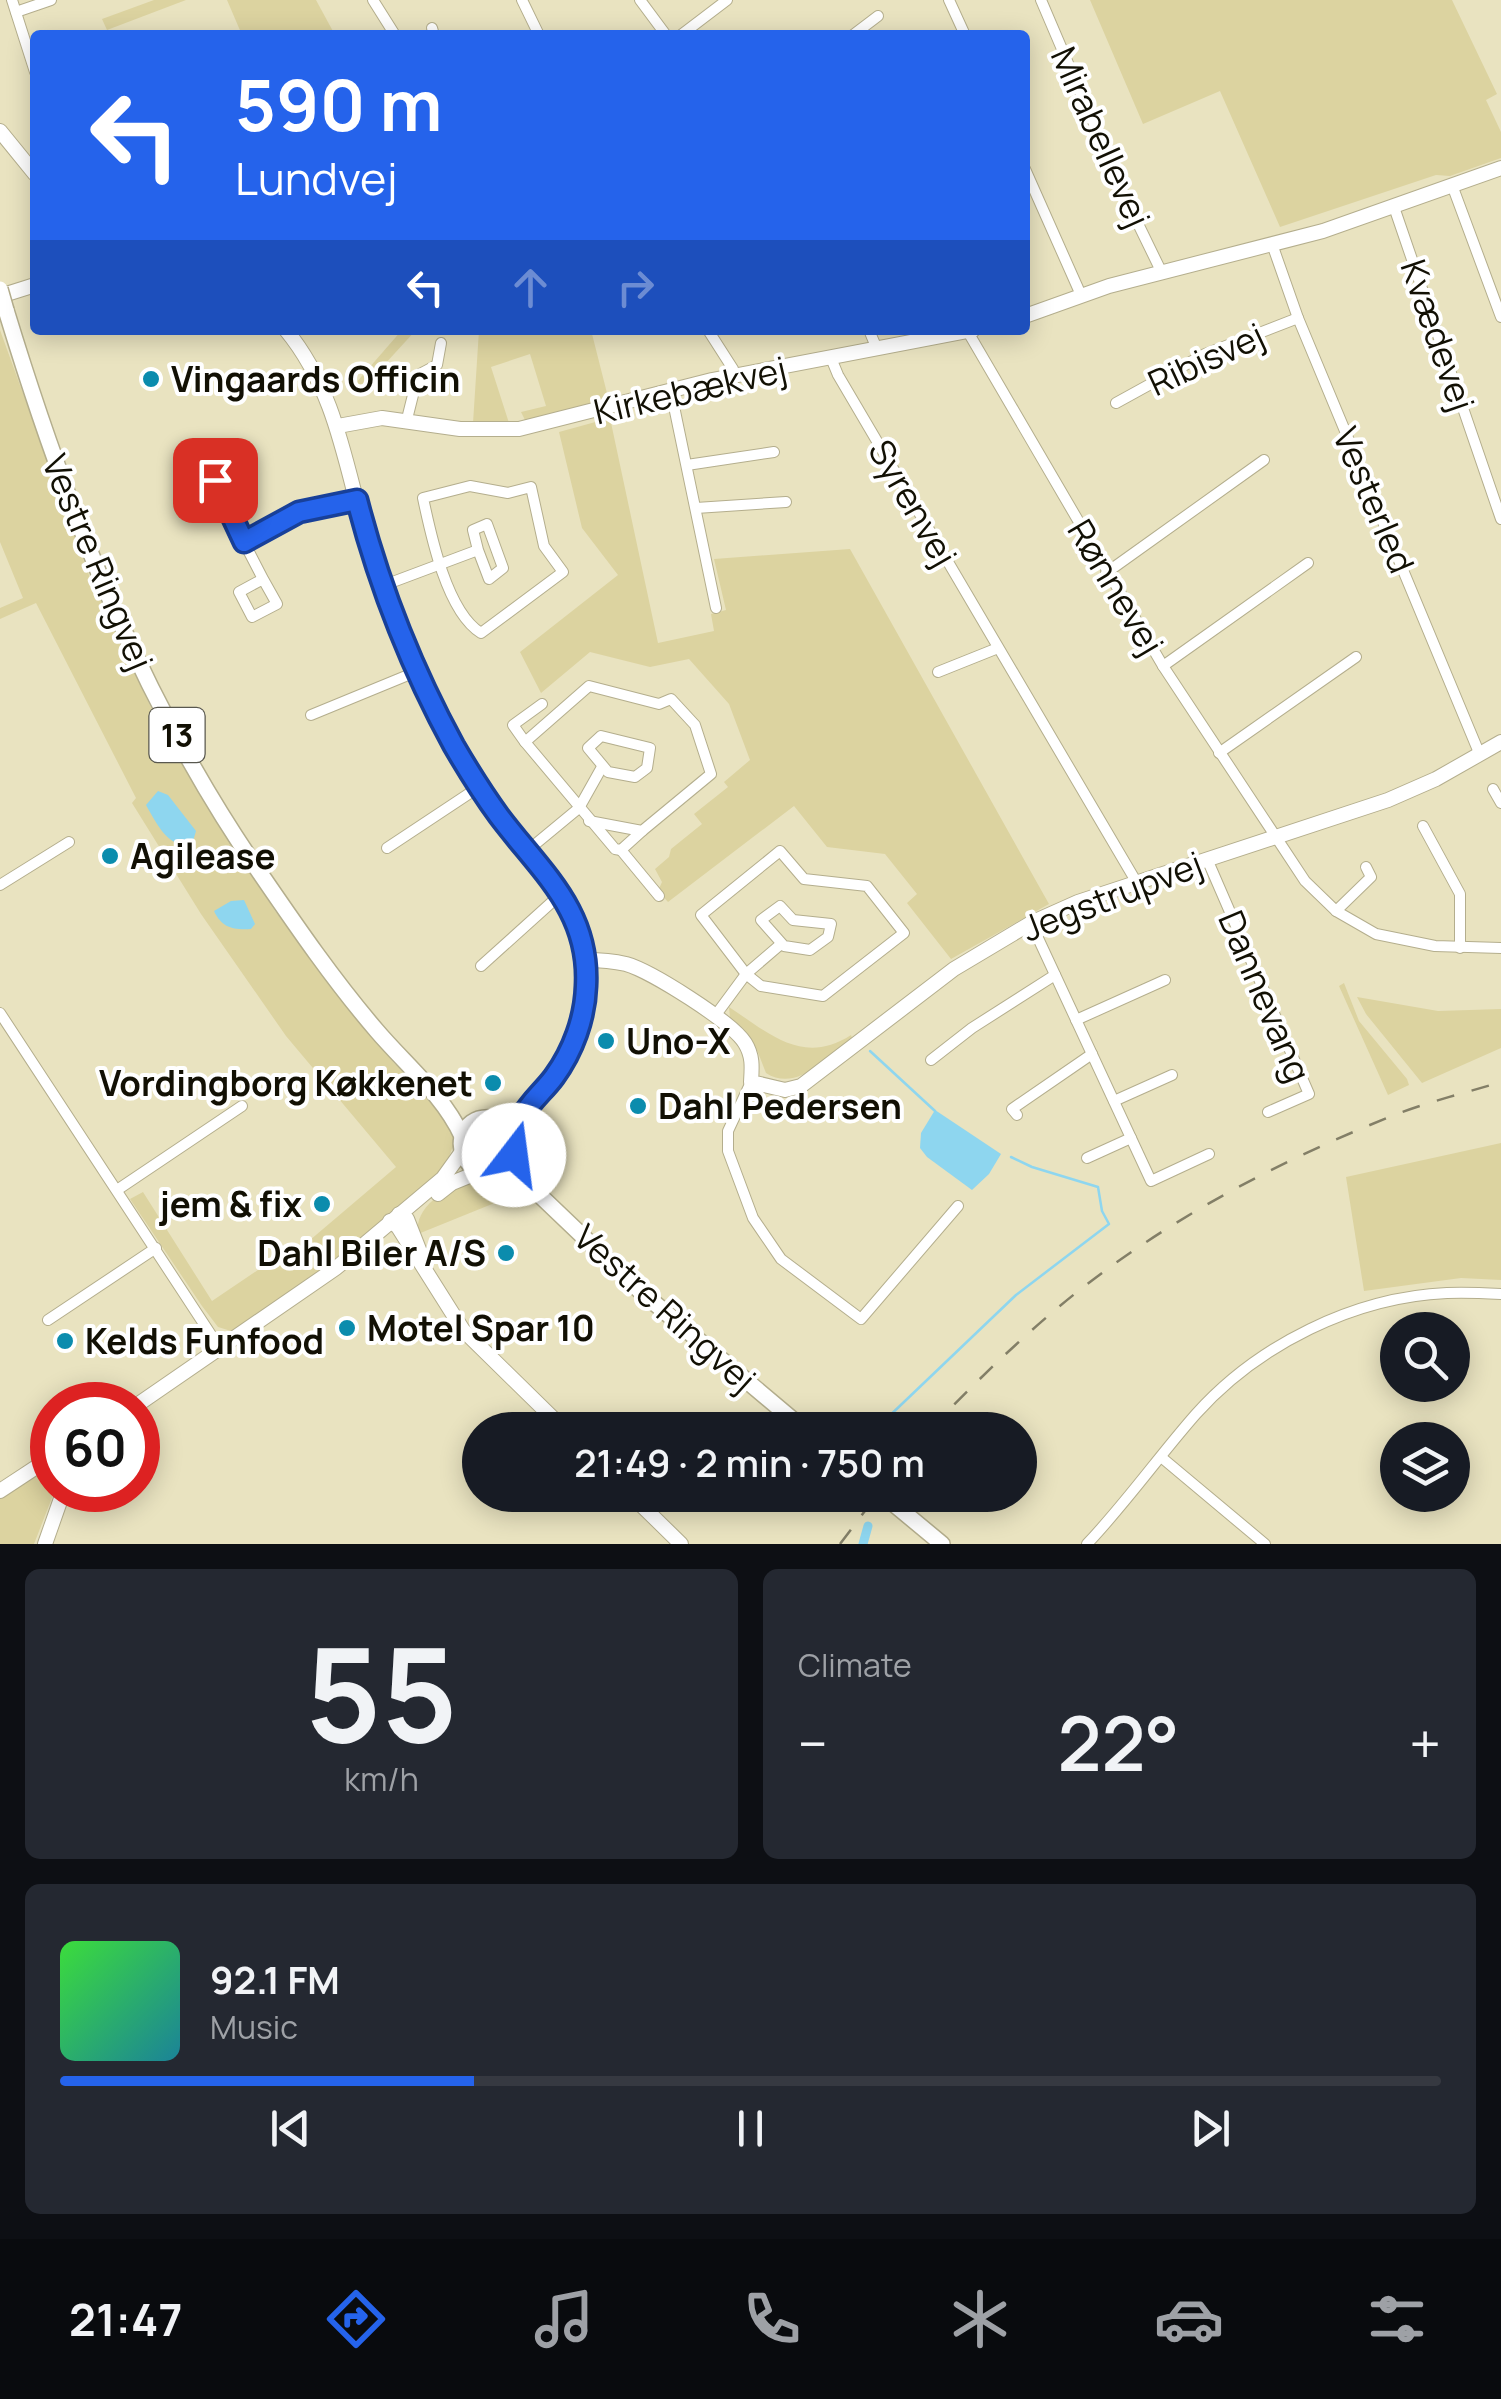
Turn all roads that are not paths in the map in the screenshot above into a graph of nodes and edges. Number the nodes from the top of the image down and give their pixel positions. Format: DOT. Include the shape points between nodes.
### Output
graph roads {
  1 [pos="50,0"];
  2 [pos="373,0"];
  3 [pos="522,0"];
  4 [pos="640,0"];
  5 [pos="727,0"];
  6 [pos="949,0"];
  7 [pos="1041,0"];
  8 [pos="14,6"];
  9 [pos="878,16"];
  10 [pos="392,30"];
  11 [pos="537,30"];
  12 [pos="662,30"];
  13 [pos="688,30"];
  14 [pos="860,30"];
  15 [pos="963,30"];
  16 [pos="30,56"];
  17 [pos="0,131"];
  18 [pos="30,168"];
  19 [pos="1501,168"];
  20 [pos="1030,179"];
  21 [pos="1452,184"];
  22 [pos="1394,206"];
  23 [pos="1272,244"];
  24 [pos="1162,272"];
  25 [pos="30,286"];
  26 [pos="1082,295"];
  27 [pos="2,298"];
  28 [pos="1030,314"];
  29 [pos="1501,317"];
  30 [pos="1298,318"];
  31 [pos="290,335"];
  32 [pos="711,335"];
  33 [pos="871,335"];
  34 [pos="950,335"];
  35 [pos="972,335"];
  36 [pos="441,343"];
  37 [pos="877,350"];
  38 [pos="831,358"];
  39 [pos="734,376"];
  40 [pos="671,392"];
  41 [pos="1116,402"];
  42 [pos="407,420"];
  43 [pos="338,426"];
  44 [pos="774,452"];
  45 [pos="1264,460"];
  46 [pos="687,465"];
  47 [pos="215,480"];
  48 [pos="357,500"];
  49 [pos="786,502"];
  50 [pos="696,508"];
  51 [pos="1501,519"];
  52 [pos="244,542"];
  53 [pos="478,550"];
  54 [pos="1308,563"];
  55 [pos="441,564"];
  56 [pos="1106,573"];
  57 [pos="264,579"];
  58 [pos="382,586"];
  59 [pos="716,608"];
  60 [pos="998,648"];
  61 [pos="1356,656"];
  62 [pos="1163,666"];
  63 [pos="418,671"];
  64 [pos="938,672"];
  65 [pos="542,704"];
  66 [pos="311,715"];
  67 [pos="525,742"];
  68 [pos="1501,742"];
  69 [pos="1219,753"];
  70 [pos="1480,755"];
  71 [pos="602,767"];
  72 [pos="479,787"];
  73 [pos="1493,788"];
  74 [pos="1501,803"];
  75 [pos="579,808"];
  76 [pos="590,821"];
  77 [pos="1423,826"];
  78 [pos="642,831"];
  79 [pos="1275,837"];
  80 [pos="69,842"];
  81 [pos="387,848"];
  82 [pos="621,850"];
  83 [pos="527,851"];
  84 [pos="1207,859"];
  85 [pos="1366,867"];
  86 [pos="1137,883"];
  87 [pos="0,885"];
  88 [pos="562,893"];
  89 [pos="659,896"];
  90 [pos="1336,911"];
  91 [pos="1031,923"];
  92 [pos="781,944"];
  93 [pos="1460,948"];
  94 [pos="1501,948"];
  95 [pos="586,960"];
  96 [pos="481,966"];
  97 [pos="746,974"];
  98 [pos="1055,975"];
  99 [pos="1165,980"];
  100 [pos="0,1013"];
  101 [pos="715,1016"];
  102 [pos="1076,1020"];
  103 [pos="1092,1054"];
  104 [pos="931,1060"];
  105 [pos="1172,1075"];
  106 [pos="750,1082"];
  107 [pos="1114,1101"];
  108 [pos="529,1104"];
  109 [pos="242,1106"];
  110 [pos="446,1106"];
  111 [pos="1268,1112"];
  112 [pos="1016,1115"];
  113 [pos="478,1120"];
  114 [pos="499,1120"];
  115 [pos="462,1136"];
  116 [pos="514,1137"];
  117 [pos="1131,1138"];
  118 [pos="461,1153"];
  119 [pos="1209,1154"];
  120 [pos="514,1155"];
  121 [pos="1087,1158"];
  122 [pos="500,1171"];
  123 [pos="479,1172"];
  124 [pos="528,1184"];
  125 [pos="117,1190"];
  126 [pos="958,1206"];
  127 [pos="398,1220"];
  128 [pos="156,1248"];
  129 [pos="1501,1294"];
  130 [pos="48,1320"];
  131 [pos="221,1350"];
  132 [pos="160,1390"];
  133 [pos="547,1412"];
  134 [pos="783,1412"];
  135 [pos="1161,1457"];
  136 [pos="30,1471"];
  137 [pos="0,1491"];
  138 [pos="56,1512"];
  139 [pos="648,1512"];
  140 [pos="903,1512"];
  141 [pos="45,1544"];
  142 [pos="681,1544"];
  143 [pos="942,1544"];
  144 [pos="1087,1544"];
  145 [pos="1265,1544"];
  1 -- 8 [label="street"];
  2 -- 10 [label="street"];
  3 -- 11 [label="street"];
  4 -- 12 [label="street"];
  5 -- 13 [label="street"];
  6 -- 15 [label="street"];
  7 -- 24 [label="street, Mirabellevej"];
  8 -- 16 [label="street"];
  9 -- 14 [label="street"];
  17 -- 18 [label="street"];
  19 -- 21 [label="street"];
  20 -- 26 [label="street"];
  21 -- 22 [label="street"];
  21 -- 29 [label="street"];
  22 -- 23 [label="street"];
  22 -- 51 [label="street, Kvædevej"];
  23 -- 24 [label="street"];
  23 -- 30 [label="street, Vesterled"];
  24 -- 26 [label="street"];
  25 -- 27 [label="street"];
  26 -- 28 [label="street"];
  27 -- 110 [label="main road, Vestre Ringvej / 13" via="93,562 201,780 334,979"];
  30 -- 41 [label="street, Ribisvej" via="1206,354"];
  30 -- 70 [label="street, Vesterled"];
  31 -- 43 [label="street" via="314,368"];
  32 -- 39 [label="street"];
  33 -- 37 [label="street"];
  34 -- 37 [label="street, Kirkebækvej"];
  35 -- 56 [label="street, Rønnevej"];
  36 -- 42 [label="street" via="436,365 418,375"];
  37 -- 38 [label="street, Kirkebækvej"];
  38 -- 39 [label="street, Kirkebækvej"];
  38 -- 60 [label="street, Syrenvej"];
  39 -- 40 [label="street, Kirkebækvej"];
  40 -- 42 [label="street, Kirkebækvej" via="519,429 460,430"];
  40 -- 46 [label="street"];
  42 -- 43 [label="street, Kirkebækvej"];
  43 -- 48 [label="street"];
  44 -- 46 [label="street"];
  45 -- 56 [label="street"];
  46 -- 50 [label="street"];
  47 -- 52 [label="street"];
  48 -- 52 [label="street" via="299,512"];
  48 -- 58 [label="street"];
  49 -- 50 [label="street"];
  50 -- 59 [label="street"];
  52 -- 57 [label="street"];
  53 -- 53 [label="street" via="483,564 488,580 504,568 486,524 473,530"];
  53 -- 55 [label="street"];
  54 -- 62 [label="street"];
  55 -- 55 [label="street" via="460,613 481,633 562,572 544,546 531,487 508,493 470,486 423,498"];
  55 -- 58 [label="street"];
  56 -- 62 [label="street, Rønnevej"];
  58 -- 63 [label="street"];
  60 -- 64 [label="street"];
  60 -- 86 [label="street, Syrenvej"];
  61 -- 69 [label="street"];
  62 -- 69 [label="street, Rønnevej"];
  63 -- 66 [label="street"];
  63 -- 72 [label="street"];
  65 -- 67 [label="street" via="513,724"];
  67 -- 75 [label="street"];
  67 -- 78 [label="street" via="589,686 659,704 671,699 695,726 710,774"];
  68 -- 70 [label="street, Jegstrupvej"];
  69 -- 79 [label="street, Rønnevej"];
  70 -- 79 [label="street, Jegstrupvej" via="1388,800"];
  71 -- 71 [label="street" via="635,777 652,753 602,736 588,748"];
  71 -- 75 [label="street"];
  72 -- 81 [label="street"];
  72 -- 83 [label="street"];
  73 -- 74 [label="street"];
  75 -- 76 [label="street"];
  75 -- 83 [label="street"];
  76 -- 78 [label="street"];
  76 -- 82 [label="street"];
  77 -- 93 [label="street" via="1460,894"];
  78 -- 82 [label="street"];
  79 -- 84 [label="street, Jegstrupvej"];
  79 -- 90 [label="street, Rønnevej"];
  80 -- 87 [label="street"];
  82 -- 89 [label="street"];
  83 -- 88 [label="street"];
  84 -- 86 [label="street, Jegstrupvej"];
  84 -- 111 [label="street, Dannevang" via="1309,1094"];
  85 -- 90 [label="street" via="1371,877"];
  86 -- 91 [label="street, Jegstrupvej"];
  88 -- 95 [label="street"];
  88 -- 96 [label="street"];
  90 -- 93 [label="street, Rønnevej" via="1376,934"];
  91 -- 98 [label="street"];
  91 -- 106 [label="street, Jegstrupvej" via="954,969 801,1086 786,1090"];
  92 -- 92 [label="street" via="810,950 828,937 831,924 793,920 780,906 762,920"];
  92 -- 97 [label="street"];
  93 -- 94 [label="street, Rønnevej"];
  95 -- 101 [label="street" via="629,964"];
  95 -- 108 [label="street" via="578,1030 553,1078"];
  97 -- 97 [label="street" via="700,915 780,851 804,879 867,886 904,933 823,996 760,986"];
  97 -- 101 [label="street"];
  98 -- 102 [label="street"];
  98 -- 104 [label="street"];
  99 -- 102 [label="street"];
  100 -- 125 [label="street"];
  101 -- 106 [label="street" via="747,1045"];
  102 -- 103 [label="street"];
  103 -- 107 [label="street"];
  103 -- 112 [label="street" via="1012,1109"];
  105 -- 107 [label="street"];
  106 -- 126 [label="street" via="728,1130 728,1151 752,1218 781,1259 861,1319"];
  107 -- 117 [label="street"];
  108 -- 114 [label="street"];
  108 -- 116 [label="street"];
  109 -- 125 [label="street"];
  110 -- 113 [label="main road, Vestre Ringvej / 13"];
  110 -- 115 [label="main road, Vestre Ringvej / 13"];
  113 -- 114 [label="main road, 13"];
  113 -- 115 [label="main road"];
  114 -- 116 [label="main road"];
  115 -- 118 [label="main road"];
  116 -- 120 [label="main road"];
  117 -- 119 [label="street" via="1151,1181"];
  117 -- 121 [label="street"];
  118 -- 123 [label="main road"];
  118 -- 127 [label="street"];
  120 -- 122 [label="main road"];
  120 -- 124 [label="main road, Vestre Ringvej"];
  122 -- 123 [label="main road"];
  122 -- 124 [label="main road, Vestre Ringvej"];
  123 -- 127 [label="street" via="452,1182"];
  124 -- 134 [label="main road, Vestre Ringvej"];
  125 -- 128 [label="street"];
  127 -- 131 [label="street"];
  127 -- 133 [label="street" via="463,1330"];
  128 -- 130 [label="street"];
  128 -- 131 [label="street"];
  129 -- 135 [label="street" via="1406,1298 1312,1329 1228,1382"];
  131 -- 132 [label="street"];
  135 -- 144 [label="street"];
  135 -- 145 [label="street"];
  136 -- 137 [label="street"];
  138 -- 141 [label="street"];
  139 -- 142 [label="street"];
  140 -- 143 [label="main road"];
}
